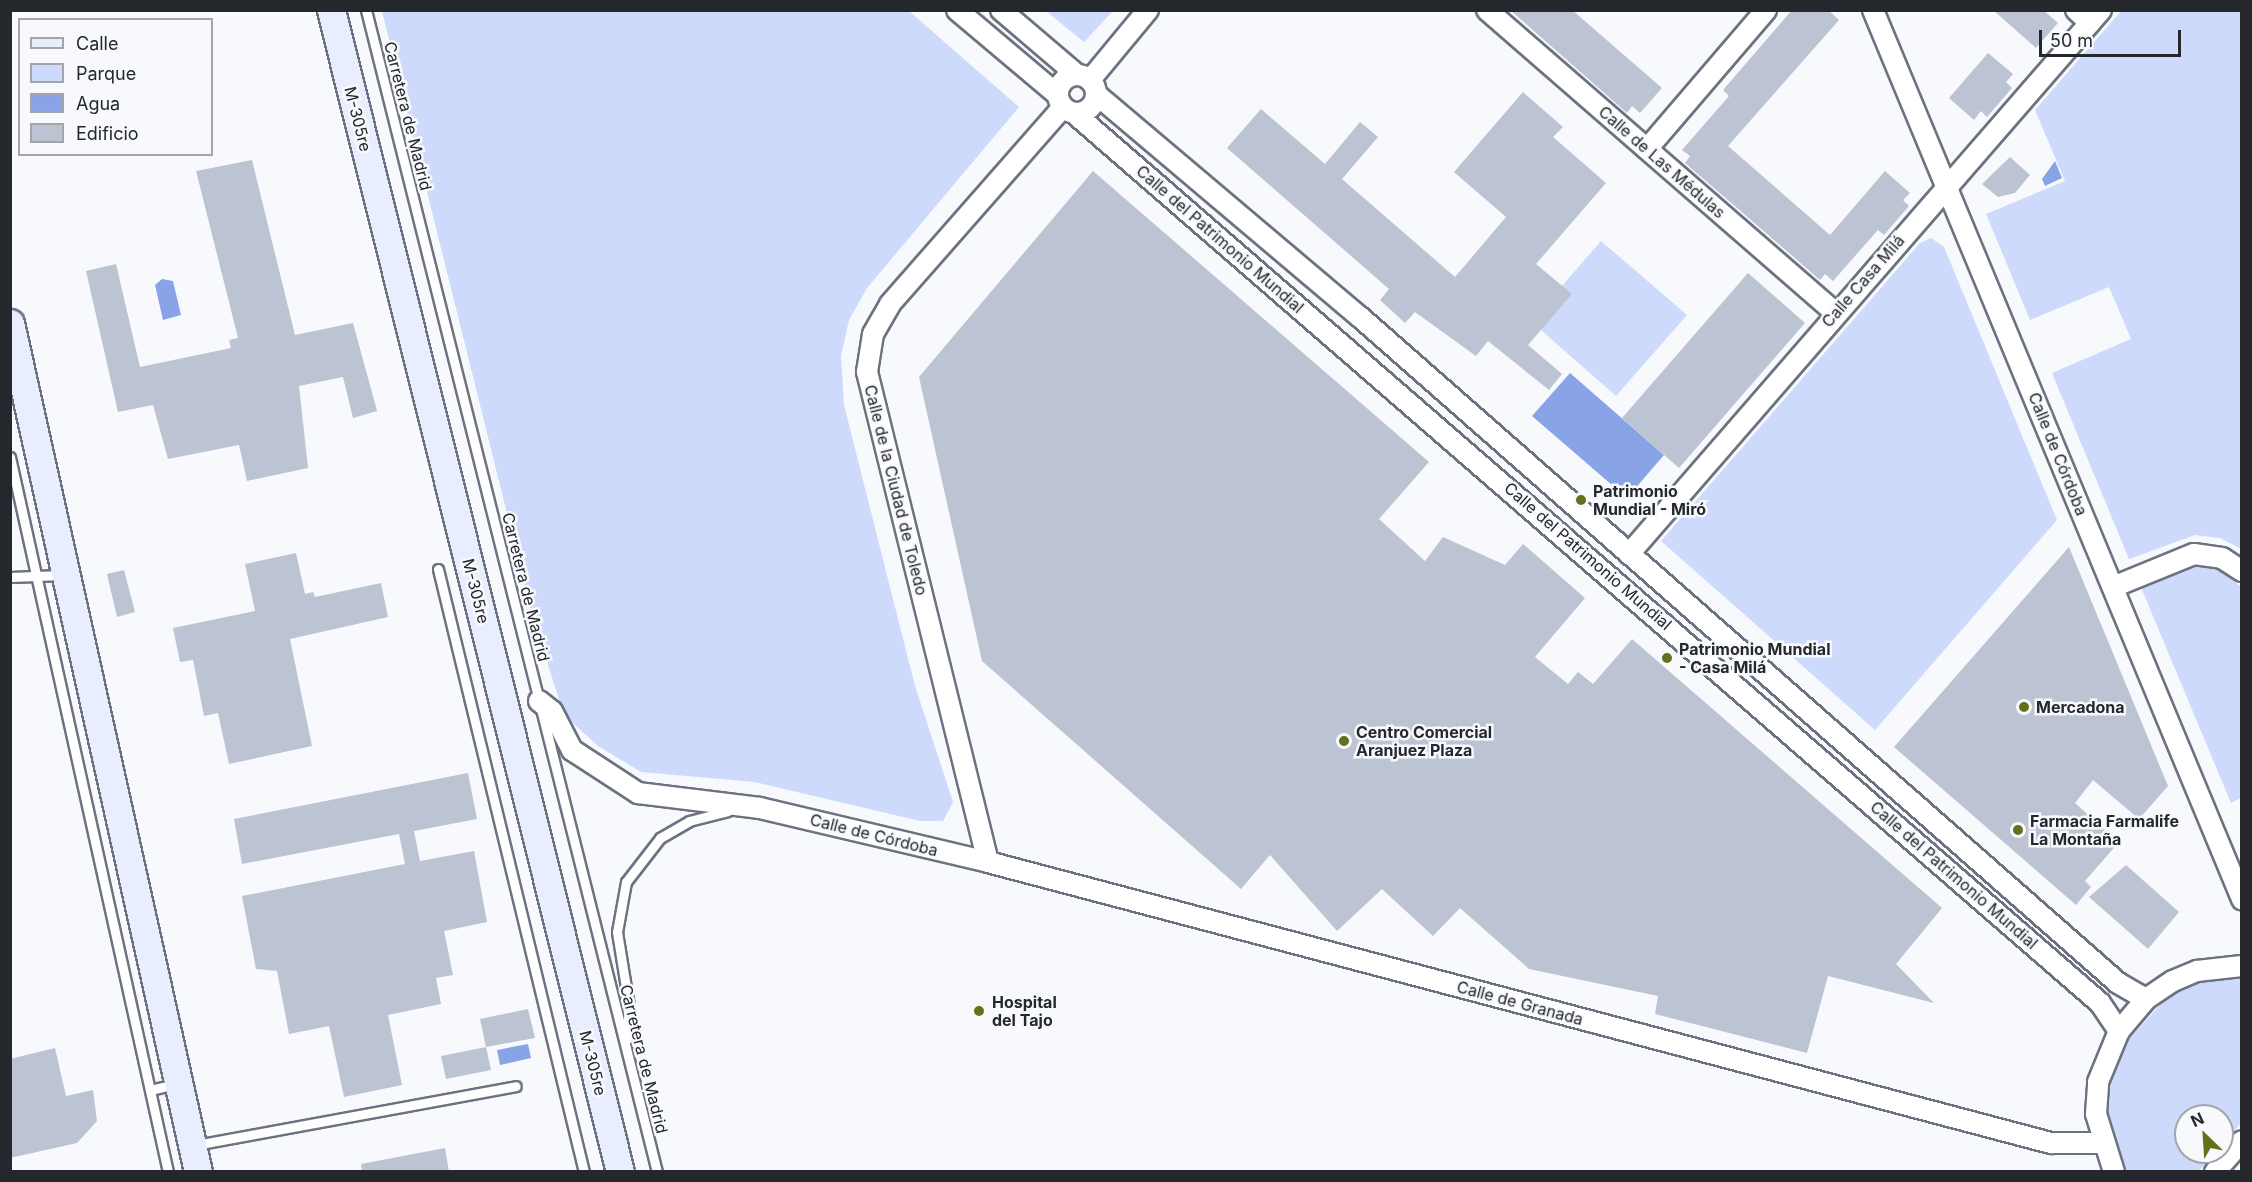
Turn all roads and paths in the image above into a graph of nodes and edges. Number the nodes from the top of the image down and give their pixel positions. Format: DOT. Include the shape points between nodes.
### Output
graph roads {
  1 [pos="331,10"];
  2 [pos="366,10"];
  3 [pos="957,10"];
  4 [pos="1001,10"];
  5 [pos="1148,10"];
  6 [pos="1487,10"];
  7 [pos="1766,10"];
  8 [pos="1874,10"];
  9 [pos="2089,15"];
  10 [pos="1087,83"];
  11 [pos="1065,105"];
  12 [pos="1647,149"];
  13 [pos="1947,184"];
  14 [pos="1836,313"];
  15 [pos="10,323"];
  16 [pos="10,457"];
  17 [pos="1629,554"];
  18 [pos="438,569"];
  19 [pos="2241,571"];
  20 [pos="66,575"];
  21 [pos="37,576"];
  22 [pos="10,577"];
  23 [pos="2113,587"];
  24 [pos="539,701"];
  25 [pos="760,808"];
  26 [pos="988,862"];
  27 [pos="2241,898"];
  28 [pos="2241,966"];
  29 [pos="145,999"];
  30 [pos="2146,999"];
  31 [pos="2119,1031"];
  32 [pos="626,1050"];
  33 [pos="178,1084"];
  34 [pos="516,1086"];
  35 [pos="150,1090"];
  36 [pos="2241,1141"];
  37 [pos="2102,1143"];
  38 [pos="193,1146"];
  39 [pos="168,1172"];
  40 [pos="198,1172"];
  41 [pos="584,1172"];
  42 [pos="620,1172"];
  43 [pos="657,1172"];
  44 [pos="2114,1172"];
  45 [pos="2215,1172"];
  1 -- 42 [label="main road, M-305re"];
  2 -- 24 [label="lane, Carretera de Madrid"];
  3 -- 11 [label="street, Calle del Patrimonio Mundial"];
  4 -- 10 [label="street, Calle del Patrimonio Mundial"];
  5 -- 10 [label="street"];
  6 -- 12 [label="street, Calle de Las Médulas"];
  7 -- 12 [label="street"];
  8 -- 13 [label="street, Calle de Córdoba"];
  9 -- 13 [label="street, Calle Casa Milá"];
  10 -- 11 [label="street" via="1061,83"];
  10 -- 11 [label="street" via="1092,106"];
  10 -- 17 [label="street, Calle del Patrimonio Mundial"];
  11 -- 26 [label="street, Calle de la Ciudad de Toledo" via="890,304 873,334 867,372"];
  11 -- 31 [label="street, Calle del Patrimonio Mundial" via="2091,995"];
  12 -- 14 [label="street, Calle de Las Médulas"];
  13 -- 14 [label="street, Calle Casa Milá"];
  13 -- 23 [label="street, Calle de Córdoba"];
  14 -- 17 [label="street, Calle Casa Milá"];
  15 -- 20 [label="main road"];
  16 -- 21 [label="lane"];
  17 -- 30 [label="street, Calle del Patrimonio Mundial" via="2118,983"];
  18 -- 41 [label="lane"];
  19 -- 23 [label="street" via="2223,558 2194,554"];
  20 -- 21 [label="lane"];
  20 -- 29 [label="main road"];
  21 -- 22 [label="lane"];
  21 -- 29 [label="lane"];
  23 -- 27 [label="street, Calle de Córdoba"];
  24 -- 25 [label="street, Calle de Córdoba" via="552,711 572,750 625,788"];
  24 -- 32 [label="lane, Carretera de Madrid"];
  25 -- 26 [label="street, Calle de Córdoba"];
  25 -- 32 [label="lane, Calle de Córdoba" via="689,821 660,838 634,865 617,918 629,1006"];
  26 -- 37 [label="street, Calle de Granada" via="2051,1143"];
  28 -- 30 [label="street" via="2197,971"];
  29 -- 33 [label="main road"];
  29 -- 35 [label="lane"];
  30 -- 31 [label="street"];
  31 -- 37 [label="street" via="2098,1082 2096,1114"];
  32 -- 43 [label="lane, Carretera de Madrid"];
  33 -- 35 [label="lane"];
  33 -- 38 [label="main road"];
  34 -- 38 [label="lane"];
  35 -- 39 [label="lane"];
  36 -- 45 [label="street"];
  37 -- 44 [label="street"];
  38 -- 40 [label="main road"];
}
